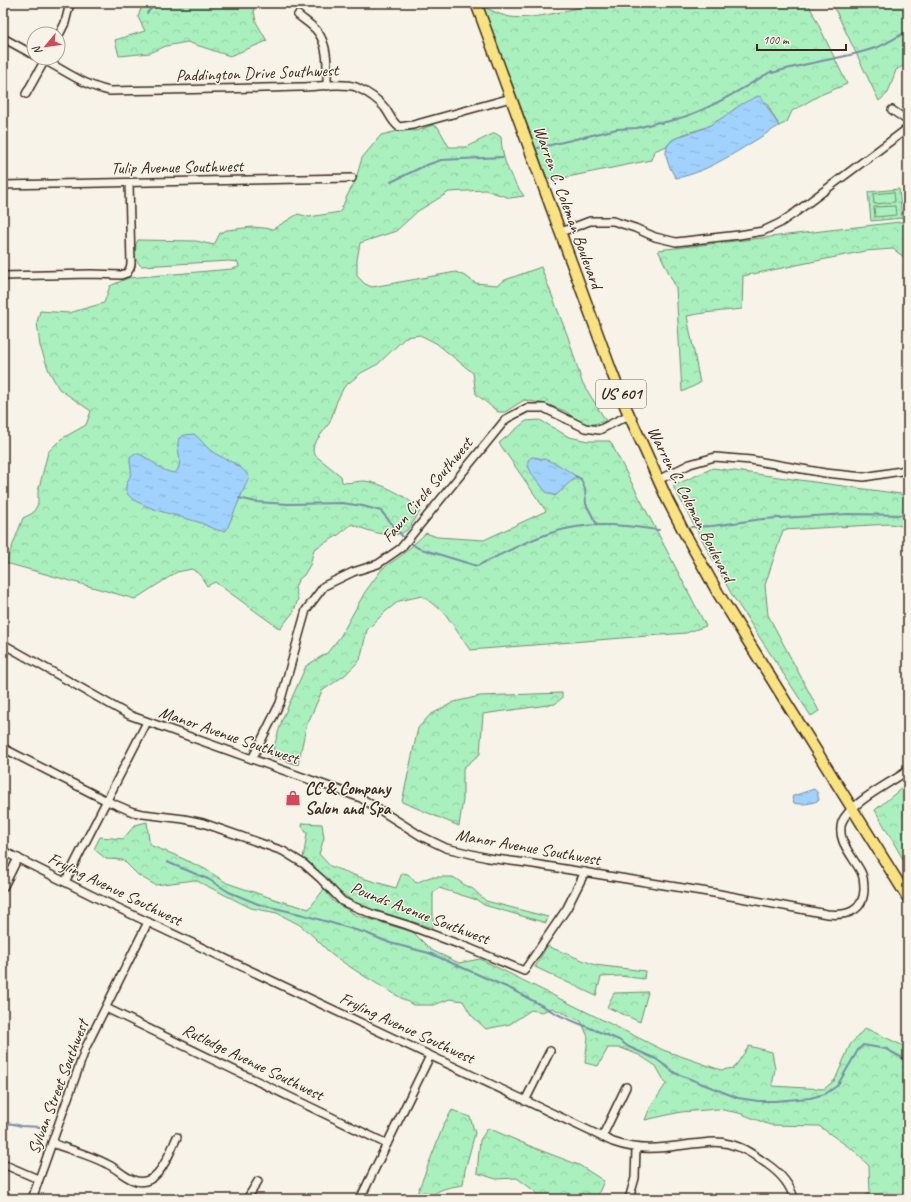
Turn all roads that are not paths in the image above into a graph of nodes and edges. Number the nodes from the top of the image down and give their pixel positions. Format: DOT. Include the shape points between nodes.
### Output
graph roads {
  1 [pos="70,3"];
  2 [pos="476,3"];
  3 [pos="298,15"];
  4 [pos="64,26"];
  5 [pos="3,38"];
  6 [pos="26,51"];
  7 [pos="40,66"];
  8 [pos="55,66"];
  9 [pos="327,86"];
  10 [pos="26,94"];
  11 [pos="511,98"];
  12 [pos="892,110"];
  13 [pos="908,121"];
  14 [pos="908,127"];
  15 [pos="352,178"];
  16 [pos="129,183"];
  17 [pos="3,185"];
  18 [pos="561,232"];
  19 [pos="3,276"];
  20 [pos="629,415"];
  21 [pos="908,468"];
  22 [pos="658,480"];
  23 [pos="3,644"];
  24 [pos="147,722"];
  25 [pos="3,748"];
  26 [pos="252,759"];
  27 [pos="908,768"];
  28 [pos="107,801"];
  29 [pos="852,808"];
  30 [pos="3,851"];
  31 [pos="18,858"];
  32 [pos="585,872"];
  33 [pos="65,882"];
  34 [pos="3,888"];
  35 [pos="908,898"];
  36 [pos="148,922"];
  37 [pos="106,1008"];
  38 [pos="550,1051"];
  39 [pos="430,1056"];
  40 [pos="626,1087"];
  41 [pos="525,1101"];
  42 [pos="177,1137"];
  43 [pos="602,1137"];
  44 [pos="52,1143"];
  45 [pos="387,1144"];
  46 [pos="636,1148"];
  47 [pos="3,1164"];
  48 [pos="38,1179"];
  49 [pos="258,1181"];
  50 [pos="32,1199"];
  51 [pos="247,1199"];
  52 [pos="360,1199"];
  53 [pos="629,1199"];
  54 [pos="794,1199"];
  1 -- 4 [label="street"];
  2 -- 11 [label="highway, Warren C. Coleman Boulevard / US 601"];
  3 -- 9 [label="street" via="317,31 322,39 327,67"];
  5 -- 6 [label="street"];
  7 -- 10 [label="street"];
  8 -- 9 [label="street, Paddington Drive Southwest" via="98,89 110,91"];
  9 -- 11 [label="street, Paddington Drive Southwest" via="354,86 372,95 399,127"];
  11 -- 18 [label="highway, Warren C. Coleman Boulevard / US 601"];
  12 -- 13 [label="street"];
  13 -- 14 [label="street"];
  14 -- 18 [label="street" via="796,212 763,231 676,242 655,237 623,223 597,220"];
  15 -- 16 [label="street, Tulip Avenue Southwest"];
  16 -- 17 [label="street, Tulip Avenue Southwest"];
  16 -- 19 [label="street" via="131,264 127,273"];
  18 -- 20 [label="highway, Warren C. Coleman Boulevard / US 601"];
  20 -- 22 [label="highway, Warren C. Coleman Boulevard / US 601"];
  20 -- 26 [label="street, Fawn Circle Southwest" via="599,430 585,428 544,408 527,408 506,419 400,548 378,564 353,572 324,586 306,610 280,703"];
  21 -- 22 [label="street" via="864,477 715,457 690,464"];
  22 -- 29 [label="highway, Warren C. Coleman Boulevard / US 601" via="718,593"];
  23 -- 24 [label="street, Manor Avenue Southwest" via="102,701"];
  24 -- 26 [label="street, Manor Avenue Southwest"];
  24 -- 28 [label="street"];
  25 -- 28 [label="street, Pounds Avenue Southwest"];
  26 -- 32 [label="street, Manor Avenue Southwest" via="361,798 421,836 446,848 488,858"];
  27 -- 29 [label="street"];
  28 -- 32 [label="street, Pounds Avenue Southwest" via="133,812 202,823 283,851 304,864 348,904 524,971 564,913"];
  28 -- 33 [label="street"];
  29 -- 32 [label="street, Manor Avenue Southwest" via="843,821 840,834 862,872 864,895 860,905 849,913 820,913"];
  29 -- 35 [label="highway, Warren C. Coleman Boulevard / US 601"];
  30 -- 31 [label="street, Fryling Avenue Southwest"];
  31 -- 33 [label="street, Fryling Avenue Southwest"];
  31 -- 34 [label="street"];
  33 -- 36 [label="street, Fryling Avenue Southwest"];
  36 -- 37 [label="street, Sylvan Street Southwest"];
  36 -- 39 [label="street, Fryling Avenue Southwest"];
  37 -- 44 [label="street, Sylvan Street Southwest" via="82,1058"];
  37 -- 45 [label="street, Rutledge Avenue Southwest"];
  38 -- 41 [label="street"];
  39 -- 41 [label="street, Fryling Avenue Southwest"];
  39 -- 45 [label="street"];
  40 -- 43 [label="street"];
  41 -- 43 [label="street, Fryling Avenue Southwest"];
  42 -- 44 [label="street" via="161,1170 154,1177 141,1182 130,1179 105,1163"];
  43 -- 46 [label="street, Fryling Avenue Southwest"];
  44 -- 48 [label="street, Sylvan Street Southwest"];
  45 -- 52 [label="street"];
  46 -- 53 [label="street" via="635,1178"];
  46 -- 54 [label="street, Fryling Avenue Southwest" via="652,1149 708,1142 727,1143 742,1148 774,1169 784,1178"];
  47 -- 48 [label="street"];
  48 -- 50 [label="street, Sylvan Street Southwest"];
  49 -- 51 [label="street"];
}
